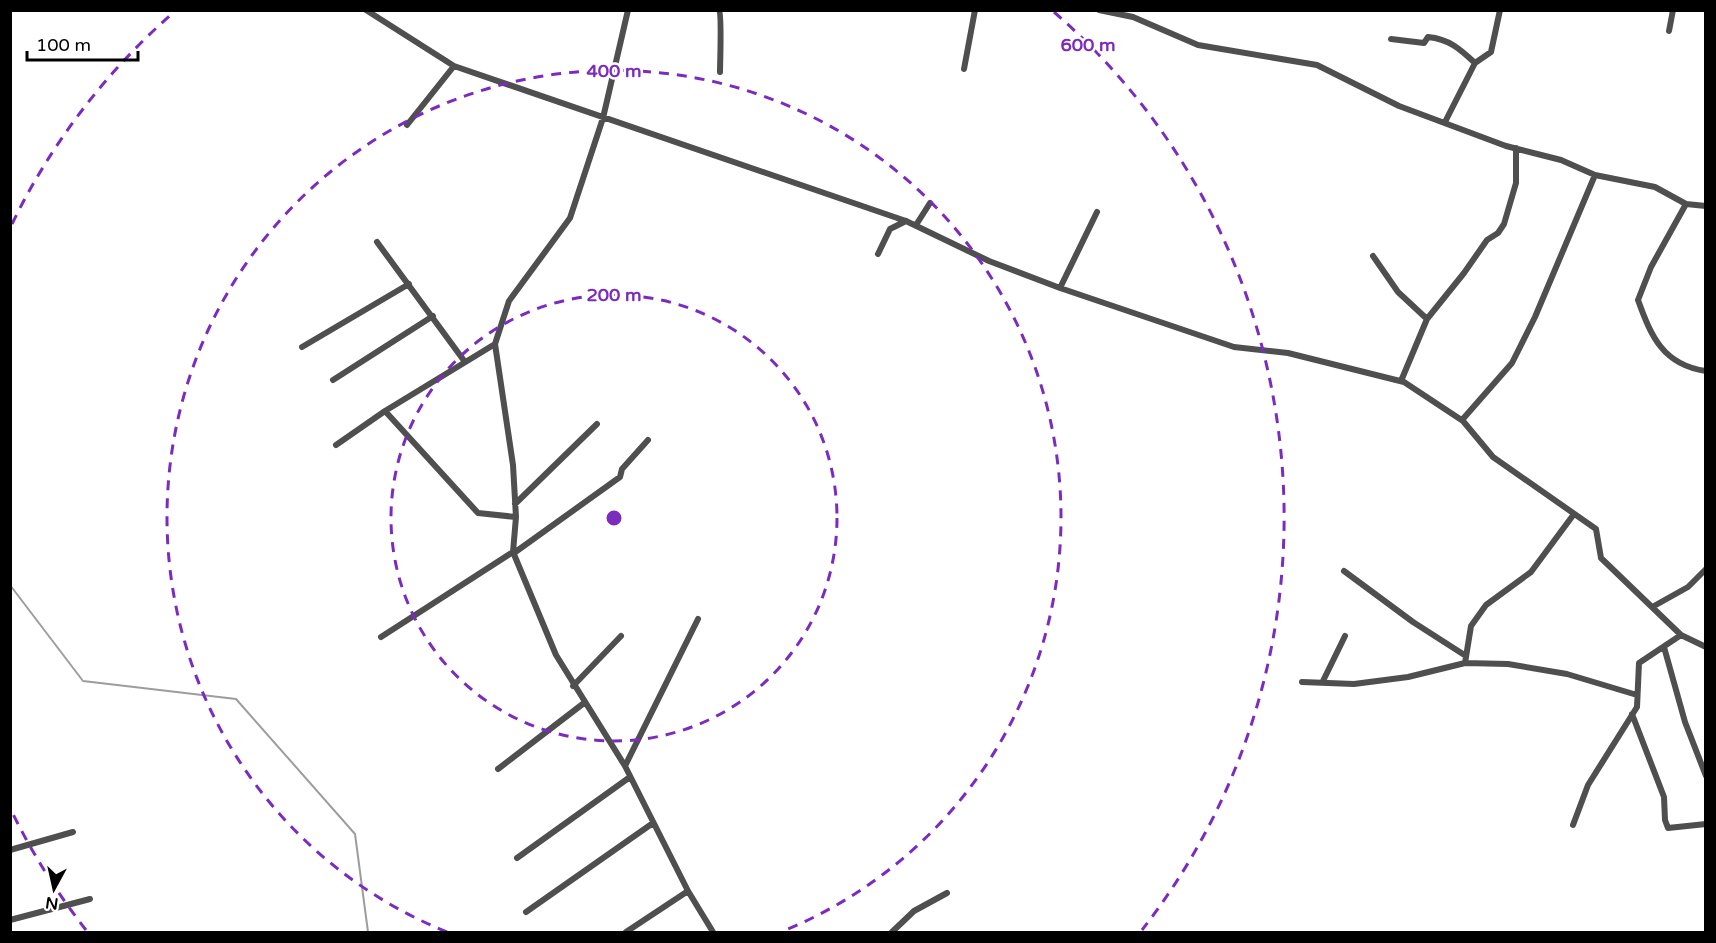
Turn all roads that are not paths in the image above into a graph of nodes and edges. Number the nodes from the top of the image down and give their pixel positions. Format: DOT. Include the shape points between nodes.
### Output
graph roads {
  1 [pos="366,10"];
  2 [pos="628,10"];
  3 [pos="720,10"];
  4 [pos="975,10"];
  5 [pos="1100,10"];
  6 [pos="1500,10"];
  7 [pos="1673,10"];
  8 [pos="1669,31"];
  9 [pos="1391,39"];
  10 [pos="1475,63"];
  11 [pos="454,66"];
  12 [pos="964,69"];
  13 [pos="720,72"];
  14 [pos="603,118"];
  15 [pos="1445,122"];
  16 [pos="407,125"];
  17 [pos="1516,148"];
  18 [pos="1595,176"];
  19 [pos="930,203"];
  20 [pos="1686,204"];
  21 [pos="1706,206"];
  22 [pos="1097,212"];
  23 [pos="906,221"];
  24 [pos="916,225"];
  25 [pos="377,242"];
  26 [pos="878,254"];
  27 [pos="1373,256"];
  28 [pos="409,284"];
  29 [pos="1059,288"];
  30 [pos="433,316"];
  31 [pos="1427,319"];
  32 [pos="495,345"];
  33 [pos="302,347"];
  34 [pos="465,362"];
  35 [pos="1706,371"];
  36 [pos="333,380"];
  37 [pos="1401,381"];
  38 [pos="385,411"];
  39 [pos="1462,420"];
  40 [pos="597,424"];
  41 [pos="648,440"];
  42 [pos="336,445"];
  43 [pos="515,504"];
  44 [pos="1574,514"];
  45 [pos="516,517"];
  46 [pos="513,552"];
  47 [pos="1706,569"];
  48 [pos="1344,571"];
  49 [pos="1654,606"];
  50 [pos="698,619"];
  51 [pos="1682,635"];
  52 [pos="381,636"];
  53 [pos="621,636"];
  54 [pos="1345,636"];
  55 [pos="1664,647"];
  56 [pos="1706,647"];
  57 [pos="1465,659"];
  58 [pos="1323,681"];
  59 [pos="1302,682"];
  60 [pos="573,686"];
  61 [pos="1637,695"];
  62 [pos="584,703"];
  63 [pos="1632,714"];
  64 [pos="625,766"];
  65 [pos="498,769"];
  66 [pos="1706,776"];
  67 [pos="630,777"];
  68 [pos="653,823"];
  69 [pos="1706,824"];
  70 [pos="1573,825"];
  71 [pos="74,832"];
  72 [pos="10,850"];
  73 [pos="517,858"];
  74 [pos="688,891"];
  75 [pos="946,893"];
  76 [pos="90,899"];
  77 [pos="526,912"];
  78 [pos="10,920"];
  79 [pos="626,933"];
  80 [pos="713,933"];
  81 [pos="892,933"];
  1 -- 11 [label="street"];
  2 -- 14 [label="street"];
  3 -- 13 [label="street"];
  4 -- 12 [label="street"];
  5 -- 15 [label="street" via="1132,17 1198,45 1317,65 1399,105"];
  6 -- 10 [label="street" via="1491,52"];
  7 -- 8 [label="street"];
  9 -- 10 [label="street" via="1424,43 1428,37 1454,44"];
  10 -- 15 [label="street"];
  11 -- 14 [label="street"];
  11 -- 16 [label="street"];
  14 -- 23 [label="street"];
  14 -- 32 [label="street" via="570,218 509,301"];
  15 -- 17 [label="street"];
  17 -- 18 [label="street" via="1561,160"];
  17 -- 31 [label="street" via="1516,183 1504,224 1487,240"];
  18 -- 20 [label="street" via="1655,187"];
  18 -- 39 [label="street" via="1512,363"];
  19 -- 24 [label="street"];
  20 -- 21 [label="street"];
  20 -- 35 [label="street" via="1651,267 1638,300 1658,347 1691,369"];
  22 -- 29 [label="street"];
  23 -- 24 [label="street"];
  23 -- 26 [label="street" via="890,229"];
  24 -- 29 [label="street" via="989,261"];
  25 -- 28 [label="street"];
  27 -- 31 [label="street" via="1398,291"];
  28 -- 30 [label="street"];
  28 -- 33 [label="street"];
  29 -- 37 [label="street" via="1234,347 1288,353"];
  30 -- 34 [label="street"];
  30 -- 36 [label="street"];
  31 -- 37 [label="street"];
  32 -- 34 [label="street"];
  32 -- 43 [label="street"];
  34 -- 38 [label="street"];
  37 -- 39 [label="street"];
  38 -- 42 [label="street"];
  38 -- 45 [label="street" via="478,513"];
  39 -- 44 [label="street" via="1493,457"];
  40 -- 43 [label="street"];
  41 -- 46 [label="street" via="622,469 620,477"];
  43 -- 45 [label="street"];
  44 -- 49 [label="street" via="1596,529 1601,558"];
  44 -- 57 [label="street" via="1531,572 1486,605 1471,626"];
  45 -- 46 [label="street"];
  46 -- 52 [label="street"];
  46 -- 60 [label="street"];
  47 -- 49 [label="street" via="1688,587"];
  48 -- 57 [label="street"];
  49 -- 51 [label="street"];
  50 -- 64 [label="street"];
  51 -- 55 [label="street"];
  51 -- 56 [label="street"];
  53 -- 60 [label="street"];
  54 -- 58 [label="street"];
  55 -- 61 [label="street" via="1639,663"];
  55 -- 66 [label="street" via="1685,722"];
  57 -- 58 [label="street" via="1408,677 1354,684"];
  57 -- 61 [label="street" via="1567,674"];
  58 -- 59 [label="street"];
  60 -- 62 [label="street"];
  61 -- 63 [label="street" via="1637,707"];
  62 -- 64 [label="street"];
  62 -- 65 [label="street"];
  63 -- 69 [label="street" via="1665,796 1668,828"];
  63 -- 70 [label="street" via="1588,785"];
  64 -- 67 [label="street"];
  67 -- 68 [label="street"];
  67 -- 73 [label="street"];
  68 -- 74 [label="street"];
  68 -- 77 [label="street"];
  71 -- 72 [label="street"];
  74 -- 79 [label="street"];
  74 -- 80 [label="street"];
  75 -- 81 [label="street" via="914,911"];
  76 -- 78 [label="street"];
}
